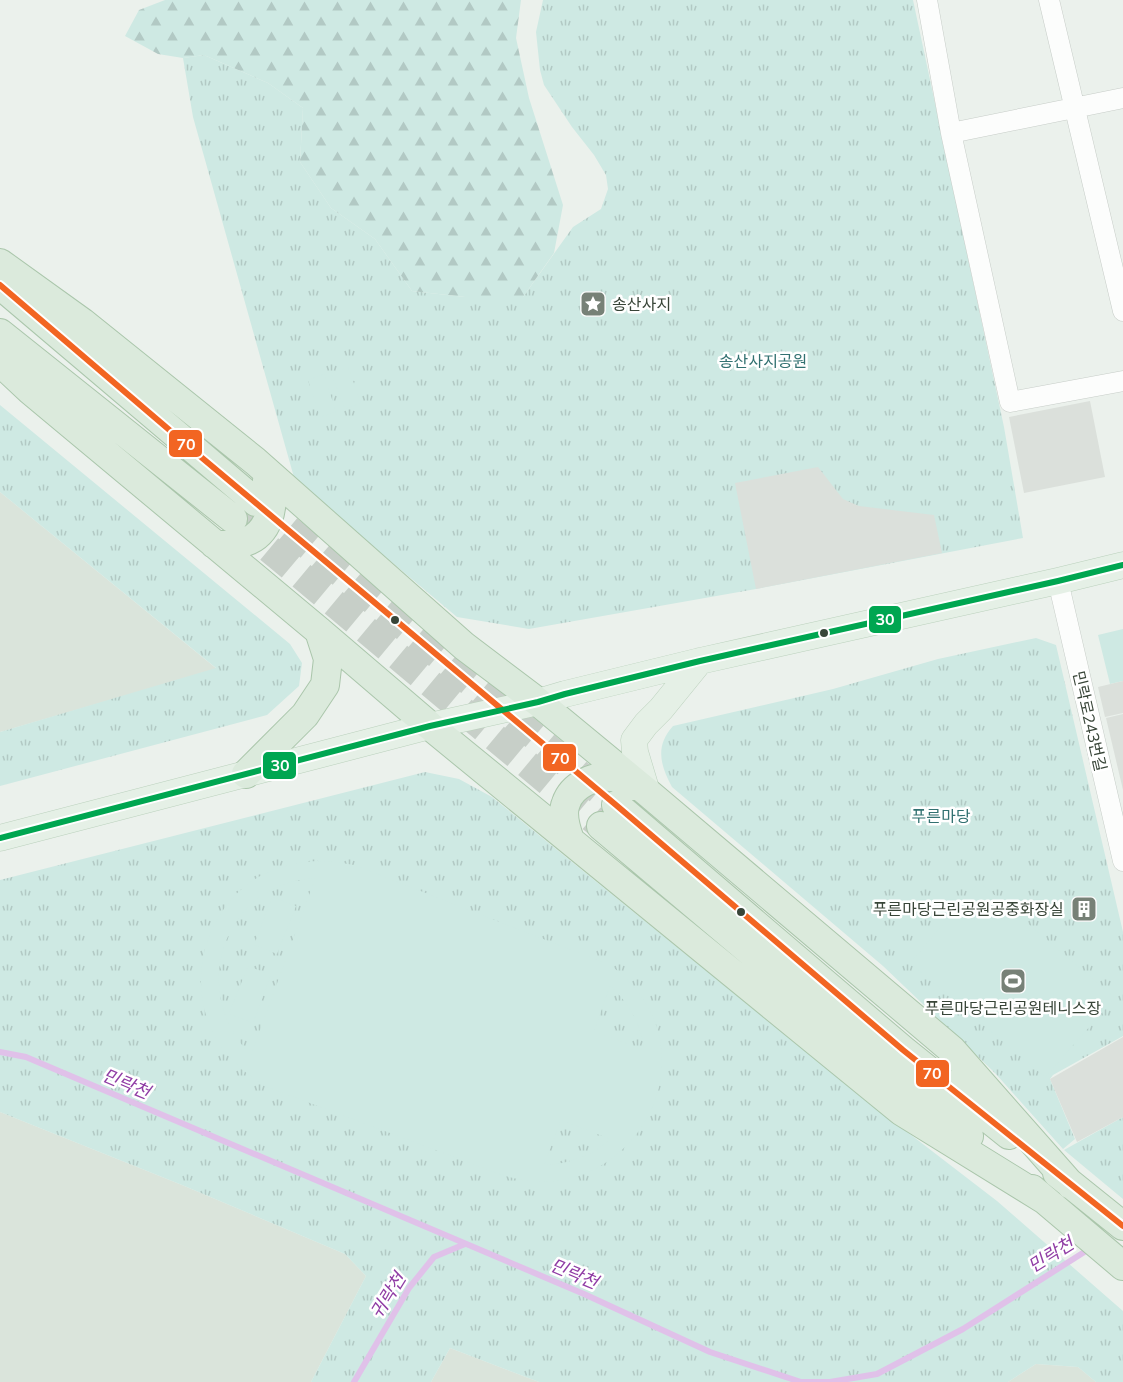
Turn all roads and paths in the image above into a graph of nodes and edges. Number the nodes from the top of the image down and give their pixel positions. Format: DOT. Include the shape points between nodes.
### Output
graph roads {
  1 [pos="927,0"];
  2 [pos="1049,0"];
  3 [pos="1123,98"];
  4 [pos="1075,108"];
  5 [pos="951,133"];
  6 [pos="0,263"];
  7 [pos="0,285"];
  8 [pos="1123,311"];
  9 [pos="0,333"];
  10 [pos="0,362"];
  11 [pos="1123,381"];
  12 [pos="255,461"];
  13 [pos="256,502"];
  14 [pos="233,519"];
  15 [pos="214,544"];
  16 [pos="1123,565"];
  17 [pos="1058,581"];
  18 [pos="319,631"];
  19 [pos="700,661"];
  20 [pos="538,702"];
  21 [pos="430,726"];
  22 [pos="246,774"];
  23 [pos="647,792"];
  24 [pos="0,838"];
  25 [pos="570,840"];
  26 [pos="1123,861"];
  27 [pos="1071,1185"];
  28 [pos="1045,1200"];
  29 [pos="1123,1226"];
  30 [pos="1123,1266"];
  1 -- 5 [label="street"];
  2 -- 4 [label="street"];
  3 -- 4 [label="street"];
  4 -- 5 [label="street"];
  4 -- 8 [label="street"];
  5 -- 11 [label="street" via="1010,402"];
  6 -- 12 [label="highway" via="81,322"];
  7 -- 13 [label="highway"];
  9 -- 14 [label="highway"];
  10 -- 15 [label="highway"];
  12 -- 15 [label="highway" via="266,479 272,501 267,522 258,535 245,543"];
  12 -- 20 [label="highway" via="464,646"];
  15 -- 18 [label="highway"];
  16 -- 17 [label="main road"];
  17 -- 19 [label="main road"];
  17 -- 26 [label="street, 민락로243번길"];
  18 -- 21 [label="highway"];
  18 -- 22 [label="highway" via="328,659 325,685 305,715"];
  19 -- 20 [label="main road"];
  19 -- 23 [label="main road" via="634,740"];
  20 -- 21 [label="main road"];
  20 -- 23 [label="highway"];
  21 -- 22 [label="main road"];
  21 -- 25 [label="highway"];
  22 -- 24 [label="main road"];
  23 -- 25 [label="highway" via="614,777 594,778 576,787 565,803 564,820"];
  23 -- 27 [label="highway" via="952,1050"];
  25 -- 28 [label="highway" via="901,1111"];
  27 -- 28 [label="highway" via="609,816"];
  27 -- 29 [label="highway"];
  28 -- 30 [label="highway"];
}
